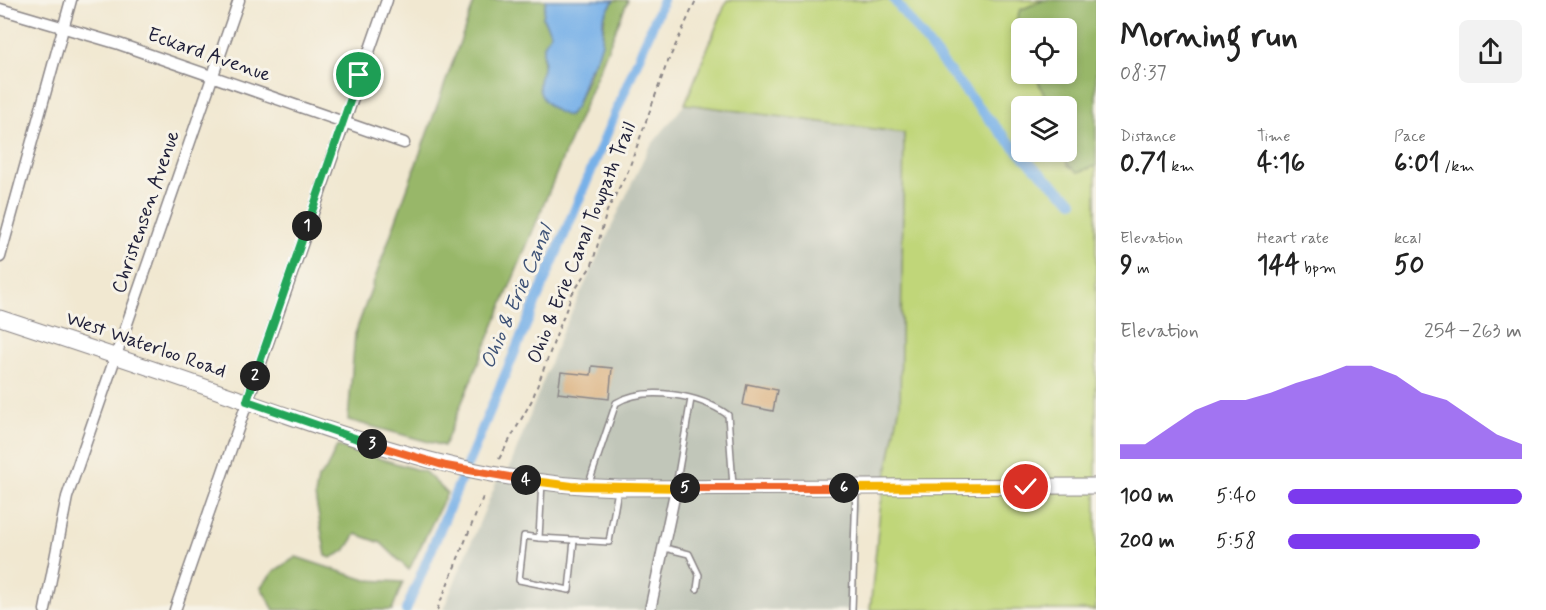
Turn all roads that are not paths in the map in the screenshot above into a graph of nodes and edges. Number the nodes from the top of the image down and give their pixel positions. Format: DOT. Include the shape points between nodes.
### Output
graph roads {
  1 [pos="71,0"];
  2 [pos="239,0"];
  3 [pos="387,0"];
  4 [pos="0,9"];
  5 [pos="63,27"];
  6 [pos="213,76"];
  7 [pos="343,120"];
  8 [pos="404,143"];
  9 [pos="0,257"];
  10 [pos="0,318"];
  11 [pos="116,356"];
  12 [pos="691,399"];
  13 [pos="247,401"];
  14 [pos="542,482"];
  15 [pos="1096,486"];
  16 [pos="588,487"];
  17 [pos="619,488"];
  18 [pos="733,488"];
  19 [pos="856,488"];
  20 [pos="676,489"];
  21 [pos="539,538"];
  22 [pos="574,540"];
  23 [pos="664,548"];
  24 [pos="698,589"];
  25 [pos="45,610"];
  26 [pos="175,610"];
  27 [pos="650,610"];
  28 [pos="852,610"];
  1 -- 5 [label="street"];
  2 -- 6 [label="street, Christensen Avenue"];
  3 -- 7 [label="street"];
  4 -- 5 [label="street, Eckard Avenue"];
  5 -- 6 [label="street, Eckard Avenue"];
  5 -- 9 [label="street"];
  6 -- 7 [label="street, Eckard Avenue"];
  6 -- 11 [label="street, Christensen Avenue"];
  7 -- 8 [label="street, Eckard Avenue"];
  7 -- 13 [label="street"];
  10 -- 11 [label="main road, West Waterloo Road"];
  11 -- 13 [label="main road, West Waterloo Road"];
  11 -- 25 [label="street, Christensen Avenue" via="63,511"];
  12 -- 16 [label="lane" via="630,394 616,403"];
  12 -- 18 [label="lane" via="713,404 728,415"];
  12 -- 20 [label="lane"];
  13 -- 14 [label="main road, West Waterloo Road" via="356,440 446,466"];
  13 -- 26 [label="street"];
  14 -- 16 [label="main road, West Waterloo Road"];
  14 -- 21 [label="lane"];
  15 -- 19 [label="main road, West Waterloo Road"];
  16 -- 17 [label="main road, West Waterloo Road"];
  17 -- 20 [label="main road, West Waterloo Road"];
  17 -- 22 [label="lane" via="609,542"];
  18 -- 19 [label="main road, West Waterloo Road"];
  18 -- 20 [label="main road, West Waterloo Road"];
  19 -- 28 [label="lane"];
  20 -- 23 [label="street"];
  21 -- 22 [label="lane"];
  21 -- 22 [label="lane" via="524,536 519,580 570,590"];
  23 -- 24 [label="lane" via="689,554 699,575"];
  23 -- 27 [label="street"];
}
